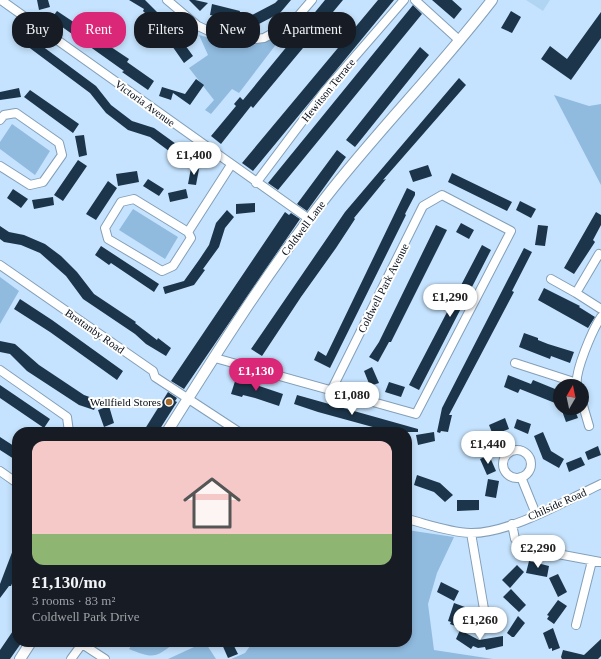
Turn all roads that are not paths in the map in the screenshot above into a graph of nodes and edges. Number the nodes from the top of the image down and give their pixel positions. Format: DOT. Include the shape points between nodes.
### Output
graph roads {
  1 [pos="1,0"];
  2 [pos="167,0"];
  3 [pos="312,0"];
  4 [pos="404,0"];
  5 [pos="415,0"];
  6 [pos="492,0"];
  7 [pos="460,41"];
  8 [pos="0,120"];
  9 [pos="231,165"];
  10 [pos="0,166"];
  11 [pos="256,183"];
  12 [pos="309,219"];
  13 [pos="188,232"];
  14 [pos="600,252"];
  15 [pos="0,266"];
  16 [pos="551,279"];
  17 [pos="576,293"];
  18 [pos="601,309"];
  19 [pos="601,317"];
  20 [pos="215,358"];
  21 [pos="514,363"];
  22 [pos="0,370"];
  23 [pos="562,379"];
  24 [pos="578,379"];
  25 [pos="332,389"];
  26 [pos="188,399"];
  27 [pos="586,415"];
  28 [pos="589,426"];
  29 [pos="68,427"];
  30 [pos="170,427"];
  31 [pos="231,427"];
  32 [pos="0,471"];
  33 [pos="521,477"];
  34 [pos="12,479"];
  35 [pos="601,484"];
  36 [pos="536,514"];
  37 [pos="412,520"];
  38 [pos="512,524"];
  39 [pos="471,533"];
  40 [pos="592,561"];
  41 [pos="601,562"];
  42 [pos="485,615"];
  43 [pos="576,625"];
  44 [pos="28,647"];
  45 [pos="78,647"];
  46 [pos="86,647"];
  47 [pos="20,659"];
  48 [pos="71,659"];
  49 [pos="104,659"];
  1 -- 9 [label="street, Victoria Avenue"];
  2 -- 3 [label="street" via="198,26 233,42 264,38 293,22"];
  4 -- 11 [label="street, Hewitson Terrace" via="325,91"];
  5 -- 7 [label="street"];
  6 -- 7 [label="street, Coldwell Lane"];
  7 -- 12 [label="street, Coldwell Lane" via="368,144"];
  8 -- 10 [label="street" via="4,115 16,113 59,143 62,155 43,182 30,185"];
  9 -- 11 [label="street, Victoria Avenue"];
  9 -- 13 [label="street"];
  11 -- 12 [label="street, Victoria Avenue"];
  12 -- 20 [label="street, Coldwell Lane"];
  13 -- 13 [label="street" via="134,199 121,202 105,228 108,240 162,271 173,266 190,238"];
  14 -- 17 [label="street"];
  15 -- 26 [label="street, Brettanby Road" via="153,371 155,377"];
  16 -- 17 [label="street"];
  17 -- 18 [label="street"];
  19 -- 24 [label="street" via="587,344"];
  20 -- 25 [label="street"];
  20 -- 26 [label="street, Coldwell Lane"];
  21 -- 23 [label="street"];
  22 -- 29 [label="street" via="67,417"];
  25 -- 25 [label="street, Coldwell Park Avenue" via="416,414 511,231 442,196 423,206"];
  26 -- 30 [label="street, Coldwell Lane"];
  26 -- 31 [label="street, Brettanby Road"];
  27 -- 28 [label="street"];
  32 -- 34 [label="street"];
  33 -- 36 [label="street"];
  35 -- 36 [label="street, Chilside Road"];
  36 -- 38 [label="street, Chilside Road"];
  37 -- 39 [label="street, Chilside Road" via="455,532"];
  38 -- 39 [label="street, Chilside Road"];
  38 -- 40 [label="street" via="515,539 531,550"];
  39 -- 42 [label="street"];
  40 -- 41 [label="street"];
  40 -- 43 [label="street"];
  44 -- 47 [label="street"];
  45 -- 48 [label="street"];
  46 -- 49 [label="street"];
}
